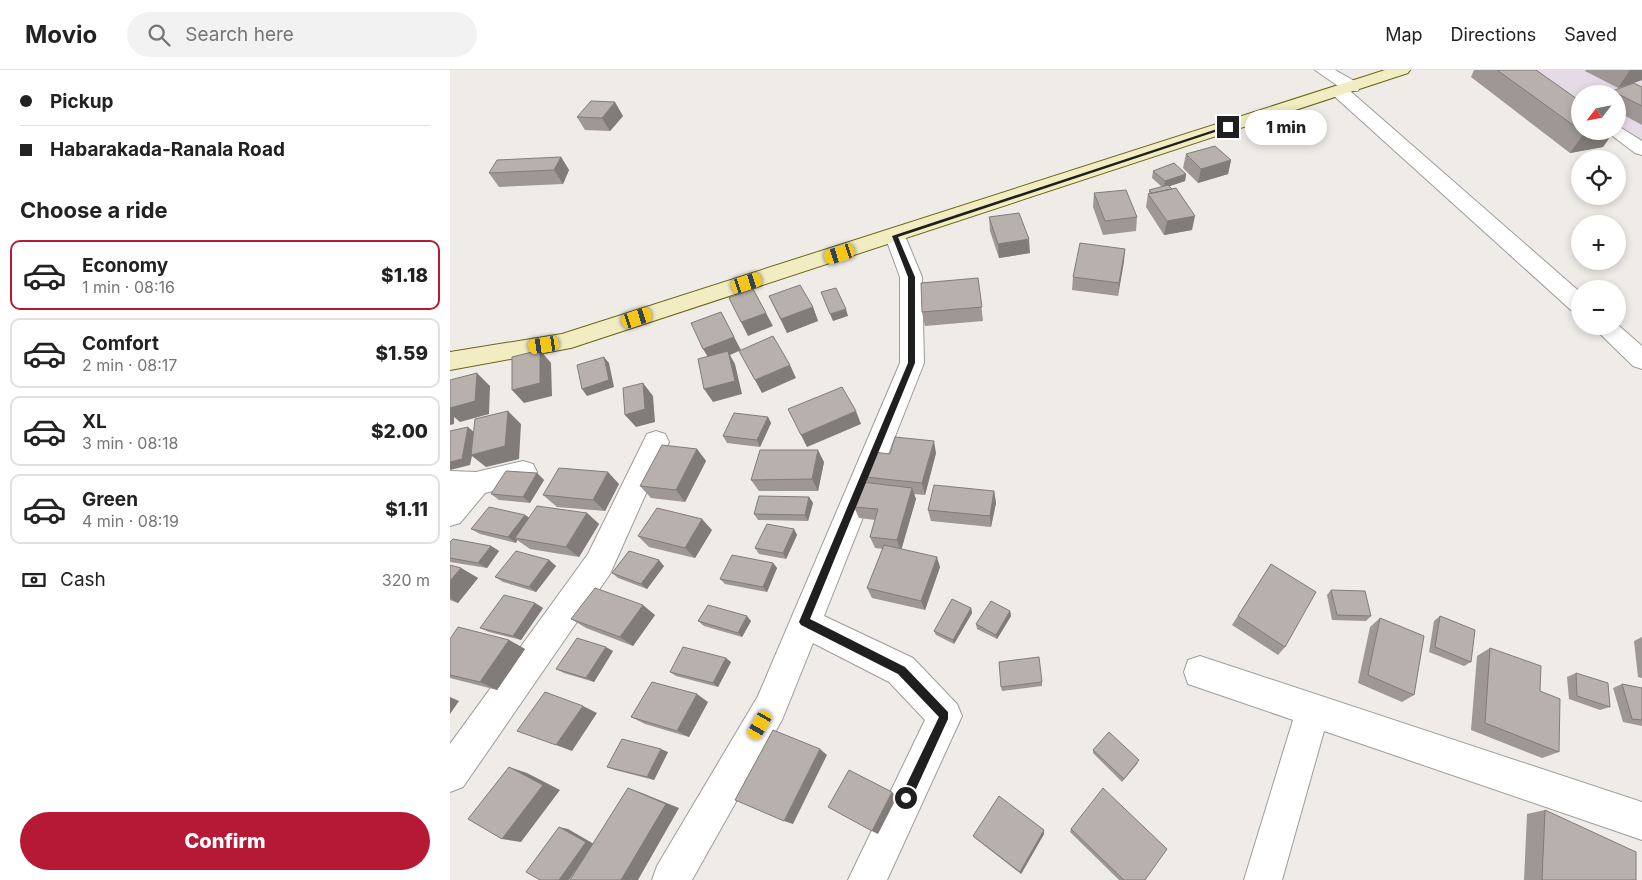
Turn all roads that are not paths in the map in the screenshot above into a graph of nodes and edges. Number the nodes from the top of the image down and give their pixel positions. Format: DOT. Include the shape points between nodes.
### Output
graph roads {
  1 [pos="1323,70"];
  2 [pos="1402,70"];
  3 [pos="1346,89"];
  4 [pos="1626,138"];
  5 [pos="1642,149"];
  6 [pos="895,236"];
  7 [pos="1571,297"];
  8 [pos="1614,335"];
  9 [pos="1642,360"];
  10 [pos="450,361"];
  11 [pos="656,442"];
  12 [pos="523,472"];
  13 [pos="463,483"];
  14 [pos="450,514"];
  15 [pos="804,622"];
  16 [pos="1200,672"];
  17 [pos="1313,710"];
  18 [pos="450,774"];
  19 [pos="1642,822"];
  20 [pos="671,880"];
  21 [pos="867,880"];
  22 [pos="1262,880"];
  1 -- 3 [label="street"];
  2 -- 3 [label="main road"];
  3 -- 6 [label="main road"];
  3 -- 7 [label="street"];
  4 -- 5 [label="street"];
  6 -- 10 [label="main road" via="563,342"];
  6 -- 15 [label="street" via="911,277 912,363"];
  8 -- 9 [label="street"];
  11 -- 18 [label="street" via="599,564"];
  12 -- 13 [label="street"];
  13 -- 14 [label="street"];
  15 -- 20 [label="street" via="770,708"];
  15 -- 21 [label="street" via="901,670 944,716"];
  16 -- 17 [label="street"];
  17 -- 19 [label="street"];
  17 -- 22 [label="street"];
}
